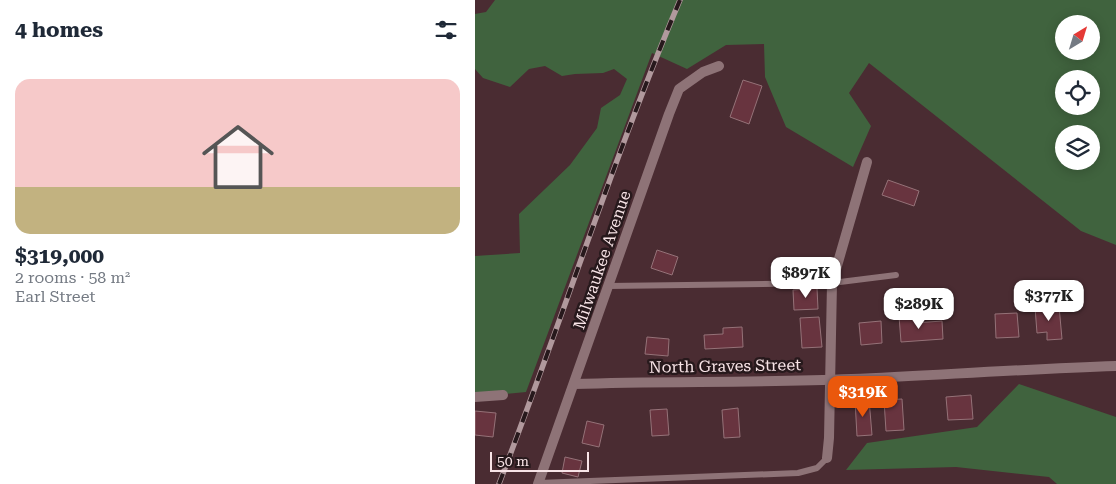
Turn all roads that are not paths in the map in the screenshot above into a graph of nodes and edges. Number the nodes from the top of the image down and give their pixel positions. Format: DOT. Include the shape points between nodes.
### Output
graph roads {
  1 [pos="719,66"];
  2 [pos="867,162"];
  3 [pos="896,276"];
  4 [pos="833,283"];
  5 [pos="608,286"];
  6 [pos="1116,366"];
  7 [pos="830,379"];
  8 [pos="574,384"];
  9 [pos="503,396"];
  10 [pos="475,397"];
  11 [pos="827,458"];
  12 [pos="538,484"];
  1 -- 5 [label="street, Milwaukee Avenue" via="703,72 679,89"];
  2 -- 4 [label="street"];
  3 -- 4 [label="lane"];
  4 -- 5 [label="lane"];
  4 -- 7 [label="street"];
  5 -- 8 [label="street, Milwaukee Avenue"];
  6 -- 7 [label="street, North Graves Street"];
  7 -- 8 [label="street, North Graves Street"];
  7 -- 11 [label="street"];
  8 -- 12 [label="street, Milwaukee Avenue"];
  9 -- 10 [label="street"];
  11 -- 12 [label="lane" via="817,468 798,473"];
}
